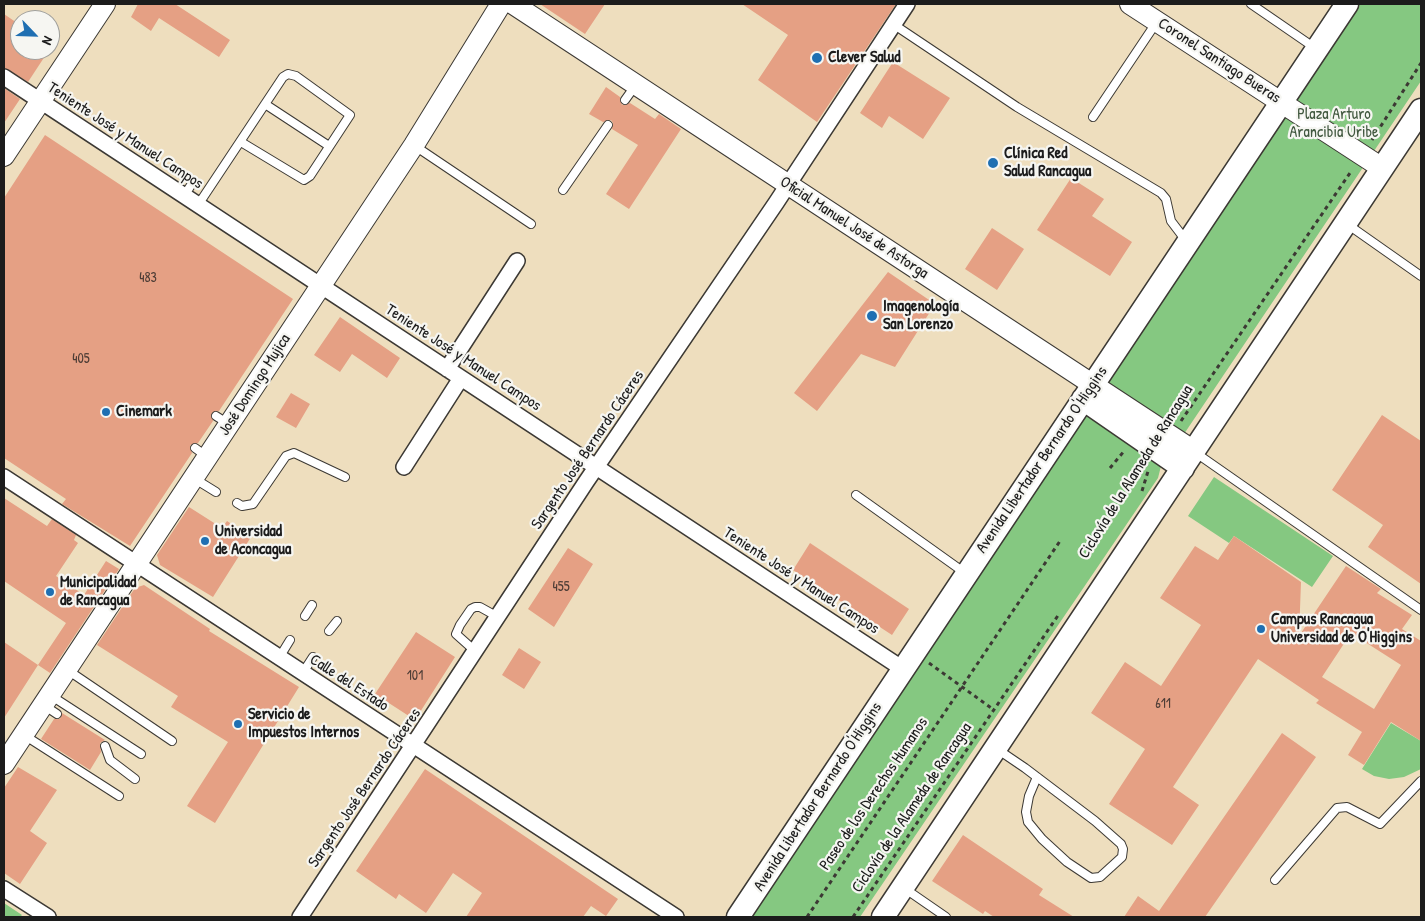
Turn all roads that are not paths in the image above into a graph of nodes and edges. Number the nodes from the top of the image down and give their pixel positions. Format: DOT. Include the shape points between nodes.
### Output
graph roads {
  1 [pos="105,4"];
  2 [pos="501,4"];
  3 [pos="513,4"];
  4 [pos="907,4"];
  5 [pos="1130,4"];
  6 [pos="1251,4"];
  7 [pos="1347,4"];
  8 [pos="1157,21"];
  9 [pos="893,24"];
  10 [pos="1317,49"];
  11 [pos="4,77"];
  12 [pos="40,101"];
  13 [pos="1281,102"];
  14 [pos="265,104"];
  15 [pos="1421,110"];
  16 [pos="1094,117"];
  17 [pos="608,126"];
  18 [pos="241,142"];
  19 [pos="414,145"];
  20 [pos="329,146"];
  21 [pos="4,156"];
  22 [pos="1382,168"];
  23 [pos="193,182"];
  24 [pos="787,184"];
  25 [pos="564,190"];
  26 [pos="184,196"];
  27 [pos="198,205"];
  28 [pos="1345,223"];
  29 [pos="532,224"];
  30 [pos="1188,242"];
  31 [pos="517,262"];
  32 [pos="1421,276"];
  33 [pos="321,286"];
  34 [pos="447,369"];
  35 [pos="461,378"];
  36 [pos="1088,392"];
  37 [pos="1189,460"];
  38 [pos="404,467"];
  39 [pos="596,468"];
  40 [pos="4,477"];
  41 [pos="345,477"];
  42 [pos="193,478"];
  43 [pos="216,492"];
  44 [pos="856,495"];
  45 [pos="237,504"];
  46 [pos="136,564"];
  47 [pos="966,574"];
  48 [pos="312,605"];
  49 [pos="1421,610"];
  50 [pos="305,616"];
  51 [pos="498,617"];
  52 [pos="336,621"];
  53 [pos="329,631"];
  54 [pos="290,640"];
  55 [pos="476,651"];
  56 [pos="313,657"];
  57 [pos="279,658"];
  58 [pos="908,661"];
  59 [pos="66,670"];
  60 [pos="302,674"];
  61 [pos="50,705"];
  62 [pos="23,735"];
  63 [pos="1002,739"];
  64 [pos="172,741"];
  65 [pos="105,746"];
  66 [pos="413,747"];
  67 [pos="141,754"];
  68 [pos="4,764"];
  69 [pos="1037,777"];
  70 [pos="135,779"];
  71 [pos="1421,781"];
  72 [pos="119,796"];
  73 [pos="1275,880"];
  74 [pos="4,888"];
  75 [pos="903,888"];
  76 [pos="48,917"];
  77 [pos="300,917"];
  78 [pos="676,917"];
  79 [pos="738,917"];
  80 [pos="883,917"];
  81 [pos="946,917"];
  1 -- 12 [label="street"];
  2 -- 19 [label="street, José Domingo Mujica"];
  3 -- 24 [label="street, Oficial Manuel José de Astorga" via="630,92"];
  4 -- 9 [label="street, Sargento José Bernardo Cáceres"];
  5 -- 8 [label="street, Coronel Santiago Bueras"];
  6 -- 10 [label="lane"];
  7 -- 10 [label="main road, Avenida Libertador Bernardo O'Higgins"];
  8 -- 13 [label="street, Coronel Santiago Bueras"];
  8 -- 16 [label="lane"];
  9 -- 24 [label="street, Sargento José Bernardo Cáceres"];
  9 -- 30 [label="lane" via="1017,107 1161,194 1166,199 1175,228"];
  10 -- 13 [label="main road, Avenida Libertador Bernardo O'Higgins"];
  11 -- 12 [label="street, Teniente José y Manuel Campos"];
  12 -- 21 [label="street"];
  12 -- 26 [label="street, Teniente José y Manuel Campos"];
  13 -- 22 [label="street, Coronel Santiago Bueras"];
  13 -- 30 [label="main road, Avenida Libertador Bernardo O'Higgins"];
  14 -- 18 [label="lane"];
  14 -- 20 [label="lane"];
  14 -- 20 [label="lane" via="283,77 288,74 296,76 350,114"];
  15 -- 22 [label="main road"];
  17 -- 25 [label="lane"];
  18 -- 20 [label="lane" via="304,180"];
  18 -- 27 [label="lane"];
  19 -- 29 [label="lane"];
  19 -- 33 [label="street, José Domingo Mujica"];
  22 -- 28 [label="main road"];
  23 -- 26 [label="lane"];
  24 -- 36 [label="street, Oficial Manuel José de Astorga"];
  24 -- 39 [label="street, Sargento José Bernardo Cáceres"];
  26 -- 27 [label="street, Teniente José y Manuel Campos"];
  27 -- 33 [label="street, Teniente José y Manuel Campos"];
  28 -- 32 [label="lane"];
  28 -- 37 [label="main road"];
  30 -- 36 [label="main road, Avenida Libertador Bernardo O'Higgins"];
  31 -- 34 [label="street"];
  33 -- 34 [label="street, Teniente José y Manuel Campos"];
  33 -- 42 [label="street, José Domingo Mujica" via="222,420 201,452"];
  34 -- 35 [label="street, Teniente José y Manuel Campos"];
  35 -- 38 [label="street"];
  35 -- 39 [label="street, Teniente José y Manuel Campos"];
  36 -- 37 [label="main road"];
  36 -- 47 [label="main road, Avenida Libertador Bernardo O'Higgins"];
  37 -- 49 [label="lane"];
  37 -- 63 [label="main road"];
  39 -- 51 [label="street, Sargento José Bernardo Cáceres"];
  39 -- 58 [label="street, Teniente José y Manuel Campos"];
  40 -- 46 [label="street, Calle del Estado"];
  41 -- 45 [label="lane" via="294,453 286,456 253,504"];
  42 -- 43 [label="lane"];
  42 -- 46 [label="street, José Domingo Mujica"];
  44 -- 47 [label="lane"];
  46 -- 57 [label="street, Calle del Estado"];
  46 -- 59 [label="street, José Domingo Mujica"];
  47 -- 58 [label="main road, Avenida Libertador Bernardo O'Higgins"];
  48 -- 50 [label="lane"];
  51 -- 55 [label="street, Sargento José Bernardo Cáceres"];
  51 -- 55 [label="lane" via="475,607 460,625 456,634"];
  52 -- 53 [label="lane"];
  54 -- 57 [label="lane"];
  55 -- 66 [label="street, Sargento José Bernardo Cáceres"];
  56 -- 60 [label="lane"];
  57 -- 60 [label="street, Calle del Estado"];
  58 -- 79 [label="main road, Avenida Libertador Bernardo O'Higgins"];
  59 -- 61 [label="street, José Domingo Mujica"];
  59 -- 64 [label="lane"];
  60 -- 66 [label="street, Calle del Estado"];
  61 -- 62 [label="street, José Domingo Mujica"];
  61 -- 67 [label="lane"];
  62 -- 68 [label="street, José Domingo Mujica"];
  62 -- 72 [label="lane"];
  63 -- 69 [label="lane"];
  63 -- 75 [label="main road"];
  65 -- 70 [label="lane" via="110,760"];
  66 -- 77 [label="street, Sargento José Bernardo Cáceres"];
  66 -- 78 [label="street, Calle del Estado"];
  69 -- 69 [label="lane" via="1121,844 1122,856 1100,877 1091,878 1067,862 1028,822 1028,796"];
  71 -- 73 [label="lane" via="1380,824 1347,806 1338,808"];
  74 -- 76 [label="street"];
  75 -- 80 [label="main road"];
  75 -- 81 [label="lane"];
}
